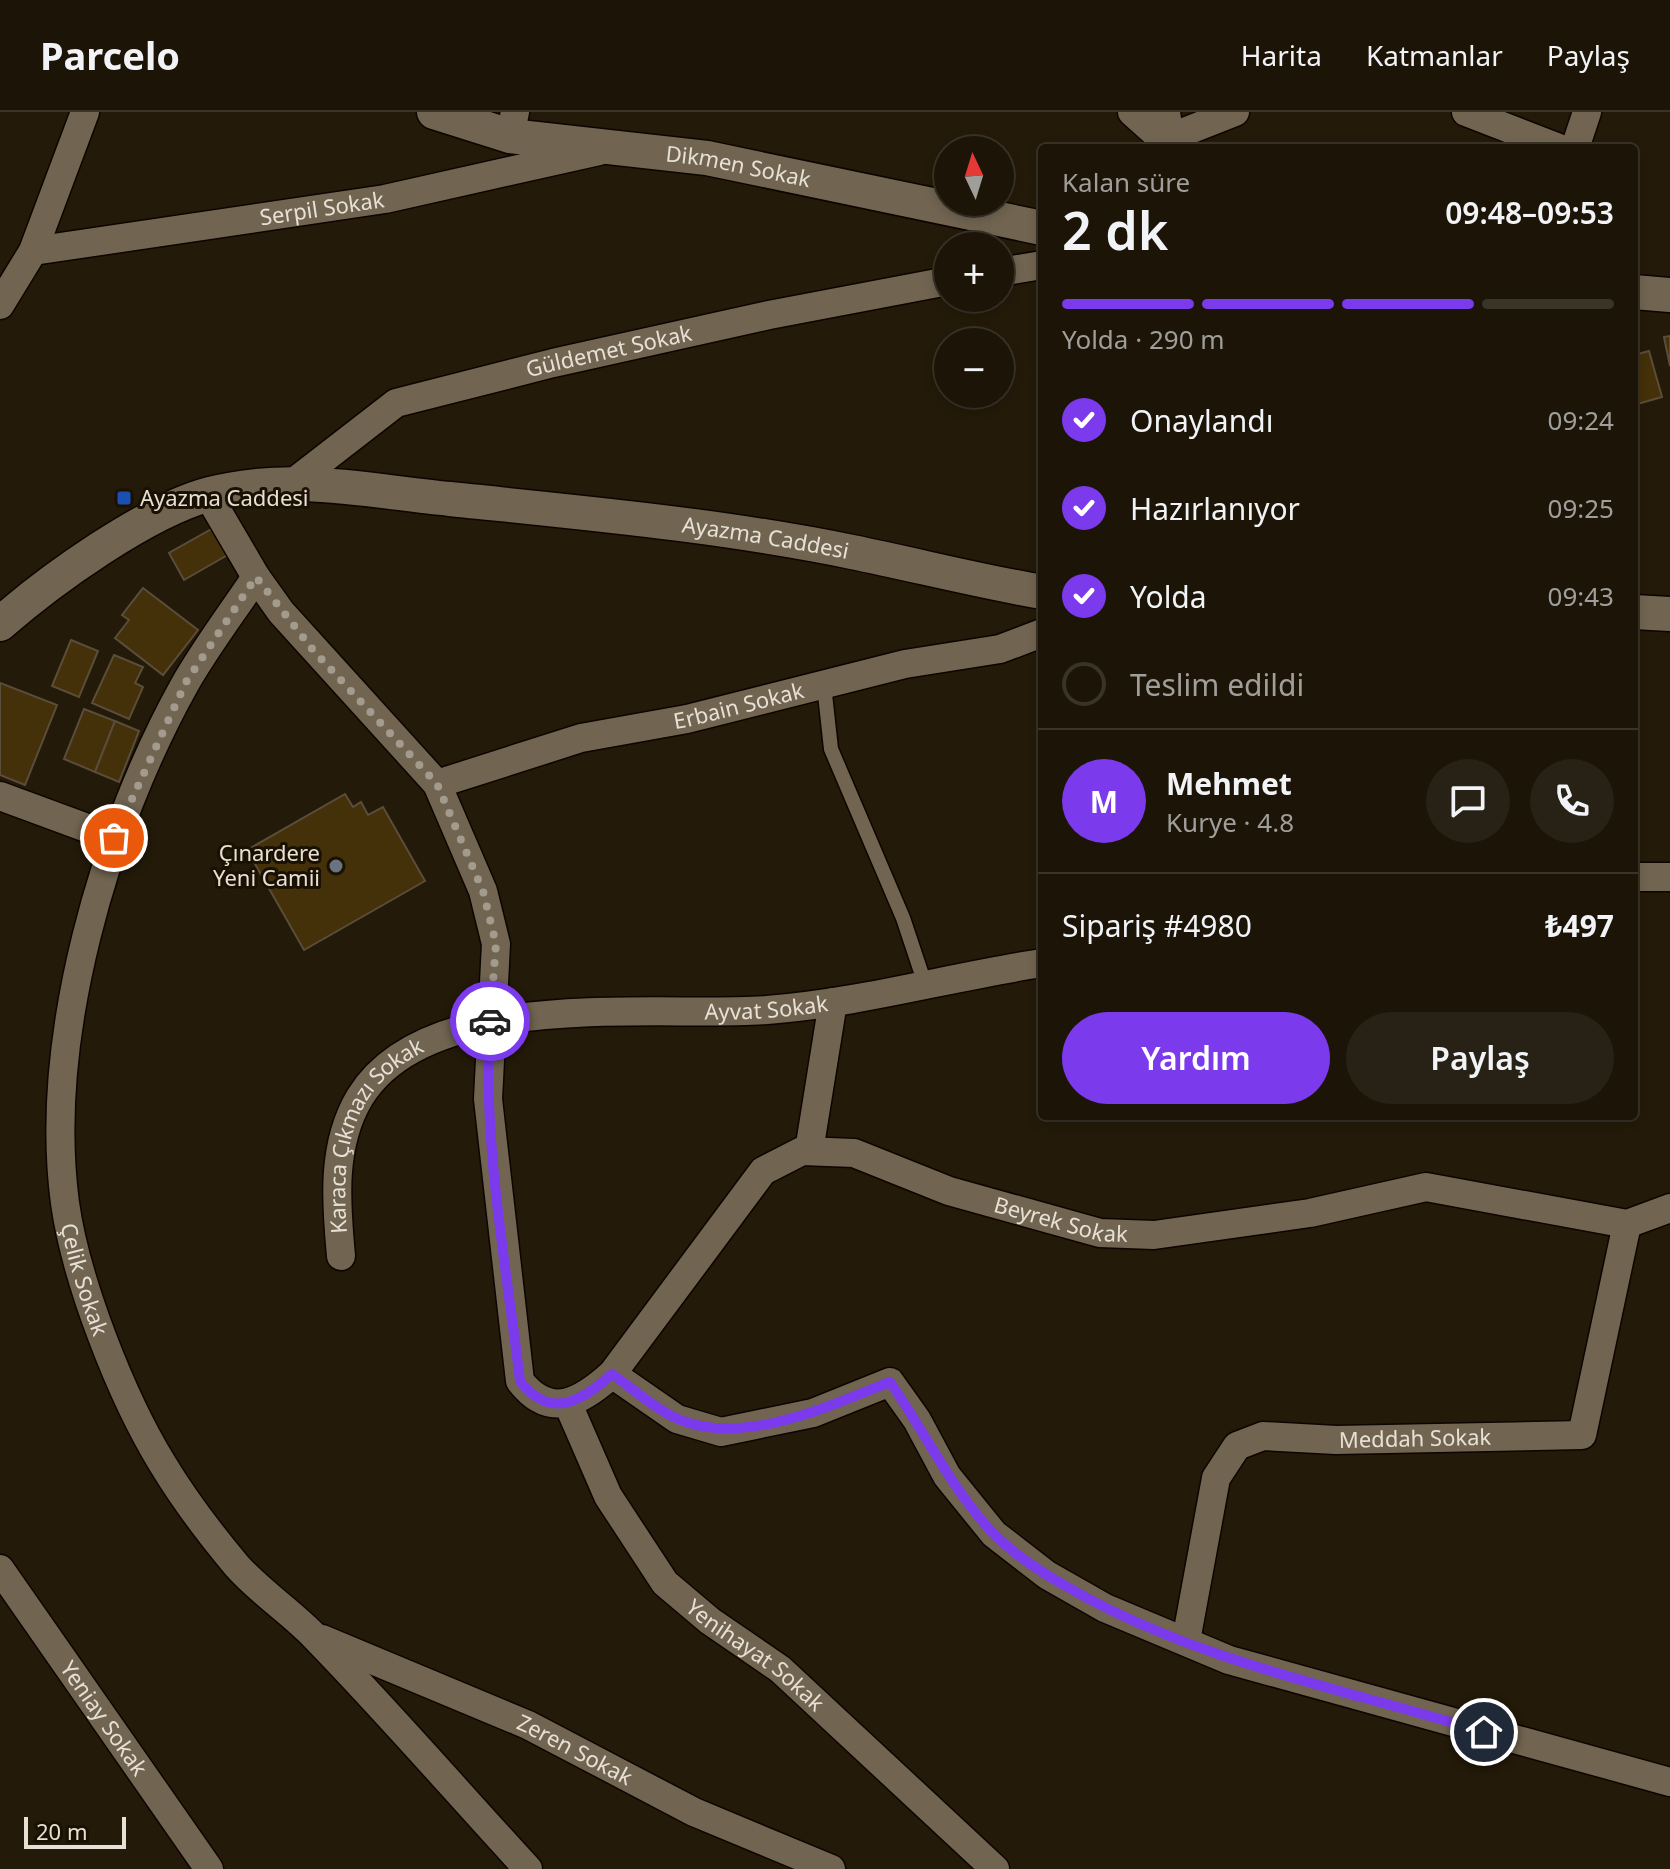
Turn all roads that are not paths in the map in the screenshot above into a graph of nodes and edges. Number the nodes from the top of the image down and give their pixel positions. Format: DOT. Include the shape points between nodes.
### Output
graph roads {
  1 [pos="85,112"];
  2 [pos="434,112"];
  3 [pos="1132,112"];
  4 [pos="1235,112"];
  5 [pos="1466,112"];
  6 [pos="1587,112"];
  7 [pos="513,124"];
  8 [pos="1169,136"];
  9 [pos="1549,144"];
  10 [pos="1576,144"];
  11 [pos="607,149"];
  12 [pos="1038,227"];
  13 [pos="33,251"];
  14 [pos="1038,266"];
  15 [pos="1014,270"];
  16 [pos="934,284"];
  17 [pos="1638,292"];
  18 [pos="1670,295"];
  19 [pos="0,305"];
  20 [pos="294,482"];
  21 [pos="208,495"];
  22 [pos="256,577"];
  23 [pos="1038,591"];
  24 [pos="1638,612"];
  25 [pos="1670,614"];
  26 [pos="0,624"];
  27 [pos="1038,635"];
  28 [pos="824,685"];
  29 [pos="437,784"];
  30 [pos="0,796"];
  31 [pos="114,838"];
  32 [pos="1638,877"];
  33 [pos="1670,877"];
  34 [pos="1038,964"];
  35 [pos="925,984"];
  36 [pos="833,1002"];
  37 [pos="490,1024"];
  38 [pos="809,1151"];
  39 [pos="1670,1208"];
  40 [pos="1627,1224"];
  41 [pos="341,1256"];
  42 [pos="612,1374"];
  43 [pos="568,1404"];
  44 [pos="0,1569"];
  45 [pos="314,1635"];
  46 [pos="1186,1641"];
  47 [pos="1670,1782"];
  48 [pos="209,1869"];
  49 [pos="528,1869"];
  50 [pos="831,1869"];
  51 [pos="995,1869"];
  1 -- 13 [label="street"];
  2 -- 7 [label="street, Dikmen Sokak"];
  3 -- 8 [label="street"];
  4 -- 8 [label="street"];
  5 -- 9 [label="street"];
  6 -- 10 [label="street"];
  7 -- 11 [label="street, Dikmen Sokak"];
  11 -- 12 [label="street, Dikmen Sokak" via="707,158"];
  11 -- 13 [label="street, Serpil Sokak" via="385,199"];
  13 -- 19 [label="street"];
  14 -- 15 [label="street"];
  16 -- 20 [label="street, Güldemet Sokak" via="738,321 396,403"];
  17 -- 18 [label="street"];
  20 -- 21 [label="street, Ayazma Caddesi"];
  20 -- 23 [label="street, Ayazma Caddesi" via="678,523"];
  21 -- 22 [label="street"];
  21 -- 26 [label="street, Ayazma Caddesi" via="170,509 104,548"];
  22 -- 29 [label="street" via="313,650"];
  22 -- 31 [label="street, Çelik Sokak" via="186,682"];
  24 -- 25 [label="street"];
  27 -- 28 [label="street, Erbain Sokak" via="1000,649 905,664"];
  28 -- 29 [label="street, Erbain Sokak" via="687,719 581,738"];
  28 -- 35 [label="lane" via="831,749 903,918"];
  29 -- 37 [label="street" via="483,891 496,944"];
  30 -- 31 [label="street"];
  31 -- 45 [label="street, Çelik Sokak" via="93,906 68,1042 65,1204 100,1328 161,1462 238,1567"];
  32 -- 33 [label="street"];
  34 -- 35 [label="street, Ayvat Sokak"];
  35 -- 36 [label="street, Ayvat Sokak"];
  36 -- 37 [label="street, Ayvat Sokak" via="674,1013 575,1010"];
  36 -- 38 [label="street"];
  37 -- 41 [label="street, Karaca Çıkmazı Sokak" via="415,1048 392,1063 362,1095 343,1140 336,1184"];
  37 -- 43 [label="street" via="491,1143 520,1381 540,1400"];
  38 -- 40 [label="street, Beyrek Sokak" via="854,1153 949,1191 1100,1233 1154,1235 1310,1213 1426,1187"];
  38 -- 42 [label="street, Beyrek Sokak" via="763,1171"];
  39 -- 40 [label="street"];
  40 -- 46 [label="street, Meddah Sokak" via="1582,1435 1351,1440 1263,1436 1237,1446 1216,1478"];
  42 -- 43 [label="street, Beyrek Sokak"];
  42 -- 46 [label="street" via="677,1419 721,1432 813,1413 890,1382 947,1476 994,1534 1047,1575 1105,1608"];
  43 -- 51 [label="street, Yenihayat Sokak" via="608,1496 665,1583 780,1669"];
  44 -- 48 [label="street, Yeniay Sokak"];
  45 -- 49 [label="street, Çelik Sokak"];
  45 -- 50 [label="street, Zeren Sokak" via="528,1725 694,1812"];
  46 -- 47 [label="street" via="1229,1660"];
}
